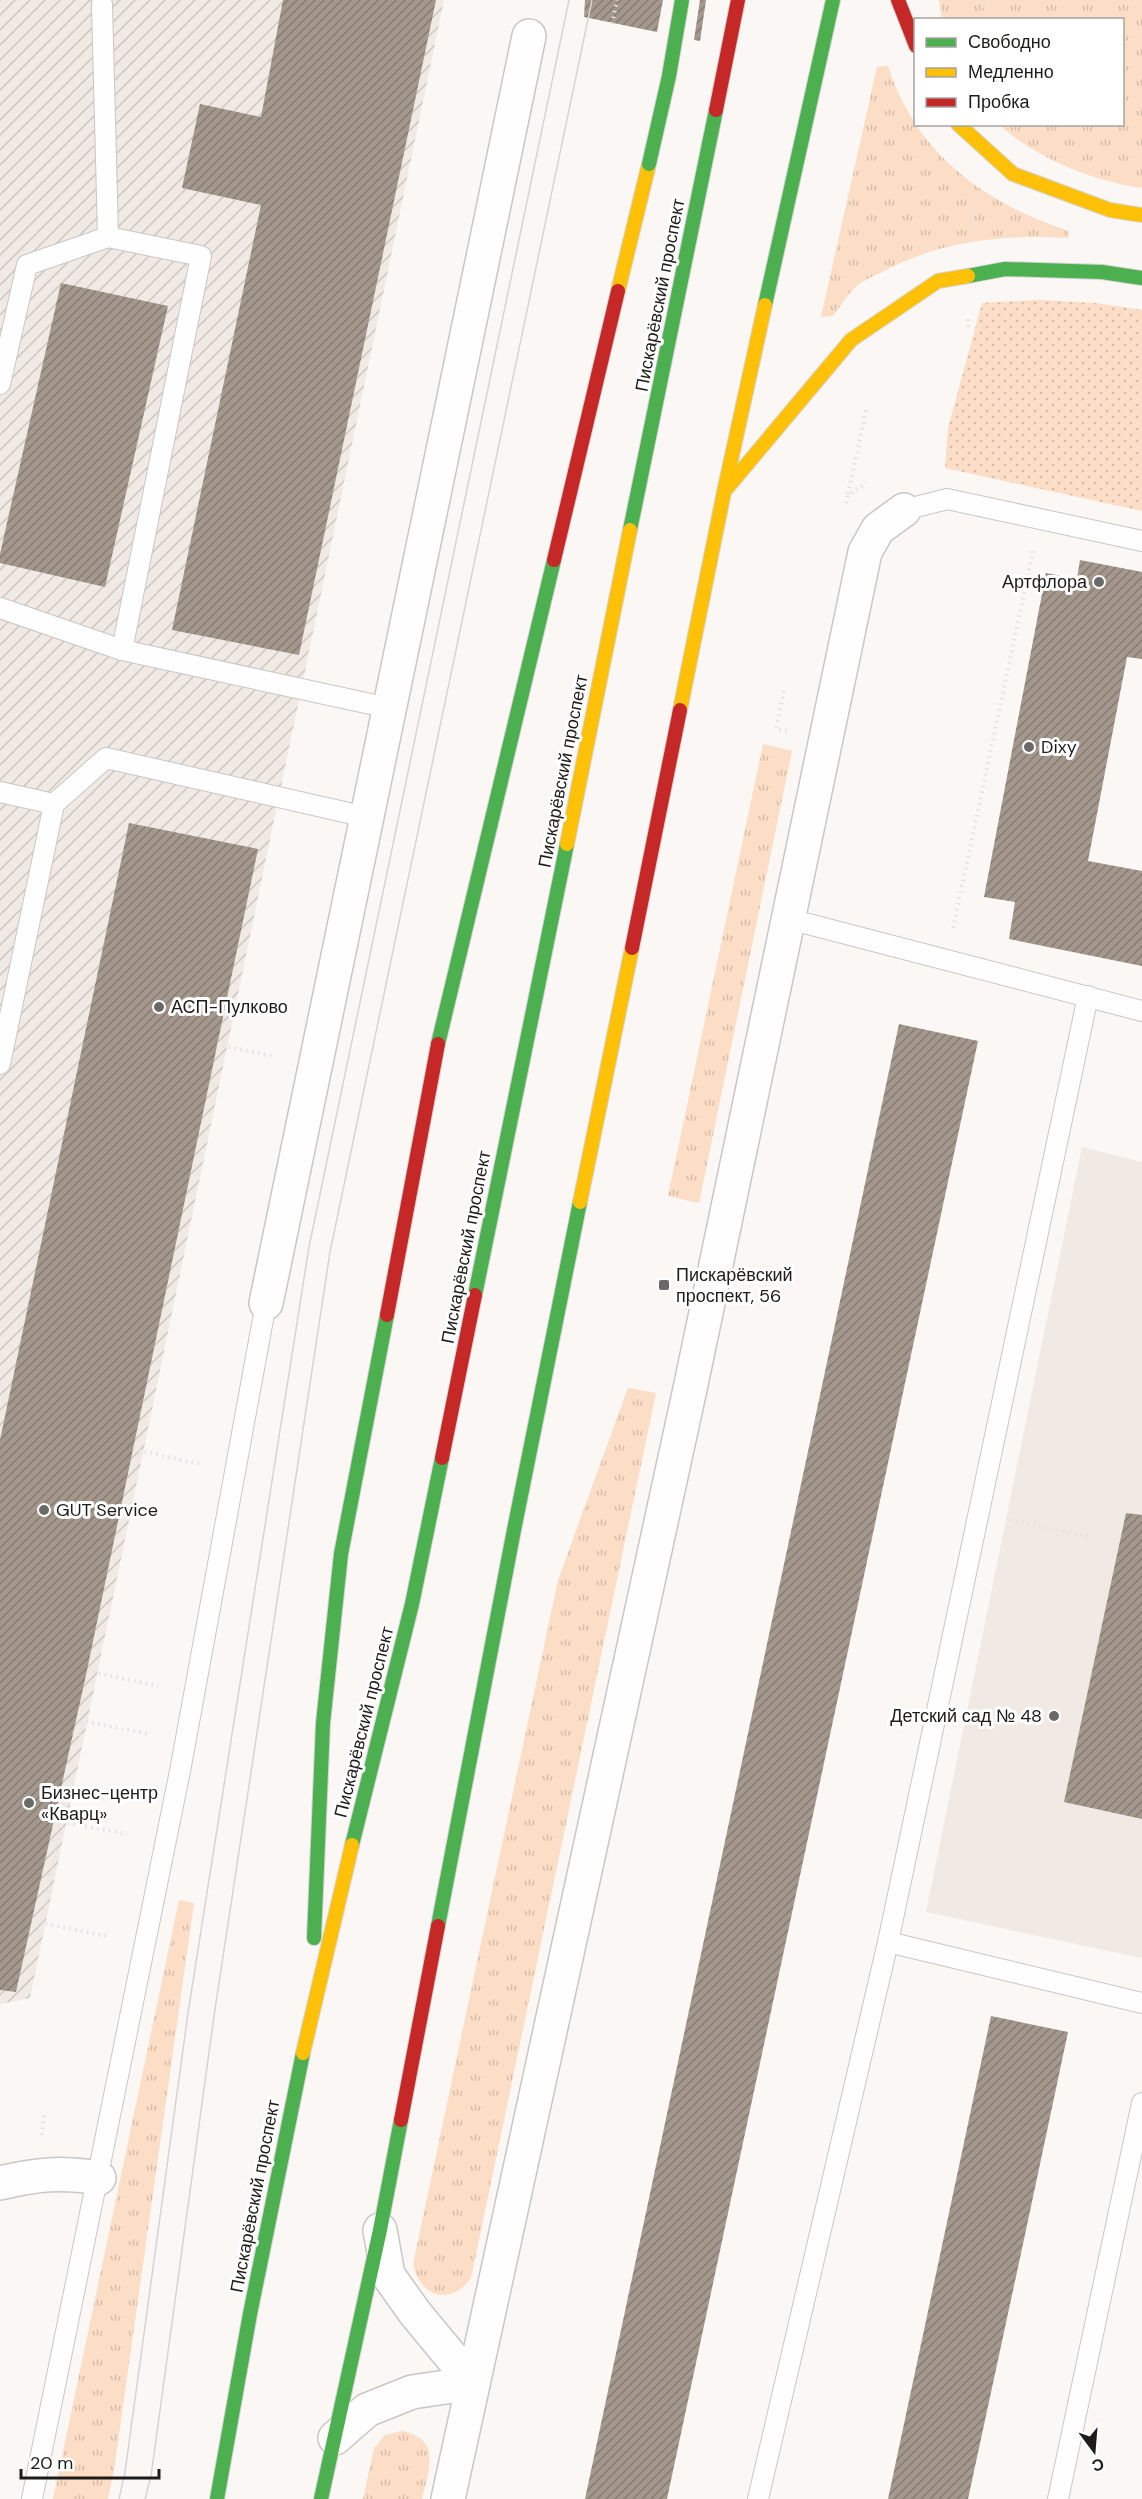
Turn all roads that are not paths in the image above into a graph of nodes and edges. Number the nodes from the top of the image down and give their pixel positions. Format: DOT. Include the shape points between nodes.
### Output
graph roads {
  1 [pos="682,0"];
  2 [pos="738,0"];
  3 [pos="833,0"];
  4 [pos="898,0"];
  5 [pos="102,4"];
  6 [pos="529,36"];
  7 [pos="914,43"];
  8 [pos="960,126"];
  9 [pos="1142,214"];
  10 [pos="108,237"];
  11 [pos="1142,278"];
  12 [pos="0,384"];
  13 [pos="724,492"];
  14 [pos="904,510"];
  15 [pos="1142,541"];
  16 [pos="0,608"];
  17 [pos="122,650"];
  18 [pos="389,708"];
  19 [pos="0,792"];
  20 [pos="54,804"];
  21 [pos="366,817"];
  22 [pos="789,920"];
  23 [pos="1088,996"];
  24 [pos="1142,1011"];
  25 [pos="0,1064"];
  26 [pos="266,1303"];
  27 [pos="888,1942"];
  28 [pos="1142,2003"];
  29 [pos="311,2011"];
  30 [pos="1142,2103"];
  31 [pos="99,2178"];
  32 [pos="0,2183"];
  33 [pos="380,2230"];
  34 [pos="473,2383"];
  35 [pos="335,2438"];
  36 [pos="32,2499"];
  37 [pos="217,2499"];
  38 [pos="321,2499"];
  39 [pos="448,2499"];
  40 [pos="758,2499"];
  41 [pos="1058,2499"];
  1 -- 29 [label="main road, bridge" via="649,164 439,1040 341,1554 323,1723"];
  2 -- 29 [label="main road, Пискарёвский проспект" via="412,1604"];
  3 -- 13 [label="main road"];
  4 -- 7 [label="main road"];
  5 -- 10 [label="lane"];
  6 -- 18 [label="street"];
  8 -- 9 [label="main road" via="1013,174 1110,210"];
  10 -- 12 [label="lane" via="27,265"];
  10 -- 17 [label="lane" via="201,256"];
  11 -- 13 [label="main road" via="1102,272 1005,269 939,281 852,340"];
  13 -- 33 [label="main road" via="514,1530"];
  14 -- 15 [label="lane" via="947,499"];
  14 -- 22 [label="street" via="878,529 865,552"];
  16 -- 17 [label="lane"];
  17 -- 18 [label="lane"];
  18 -- 21 [label="street"];
  19 -- 20 [label="lane"];
  20 -- 21 [label="lane" via="106,758"];
  20 -- 25 [label="lane"];
  21 -- 26 [label="street"];
  22 -- 23 [label="lane"];
  22 -- 34 [label="street"];
  23 -- 24 [label="lane"];
  23 -- 27 [label="lane"];
  26 -- 31 [label="lane" via="180,1771"];
  27 -- 28 [label="lane"];
  27 -- 40 [label="lane"];
  29 -- 37 [label="main road, Пискарёвский проспект"];
  30 -- 41 [label="lane"];
  31 -- 32 [label="street" via="72,2173 40,2174"];
  31 -- 36 [label="lane"];
  33 -- 34 [label="street" via="388,2276"];
  33 -- 35 [label="main road"];
  34 -- 35 [label="street" via="412,2392 367,2410"];
  34 -- 39 [label="street"];
  35 -- 38 [label="main road"];
}
